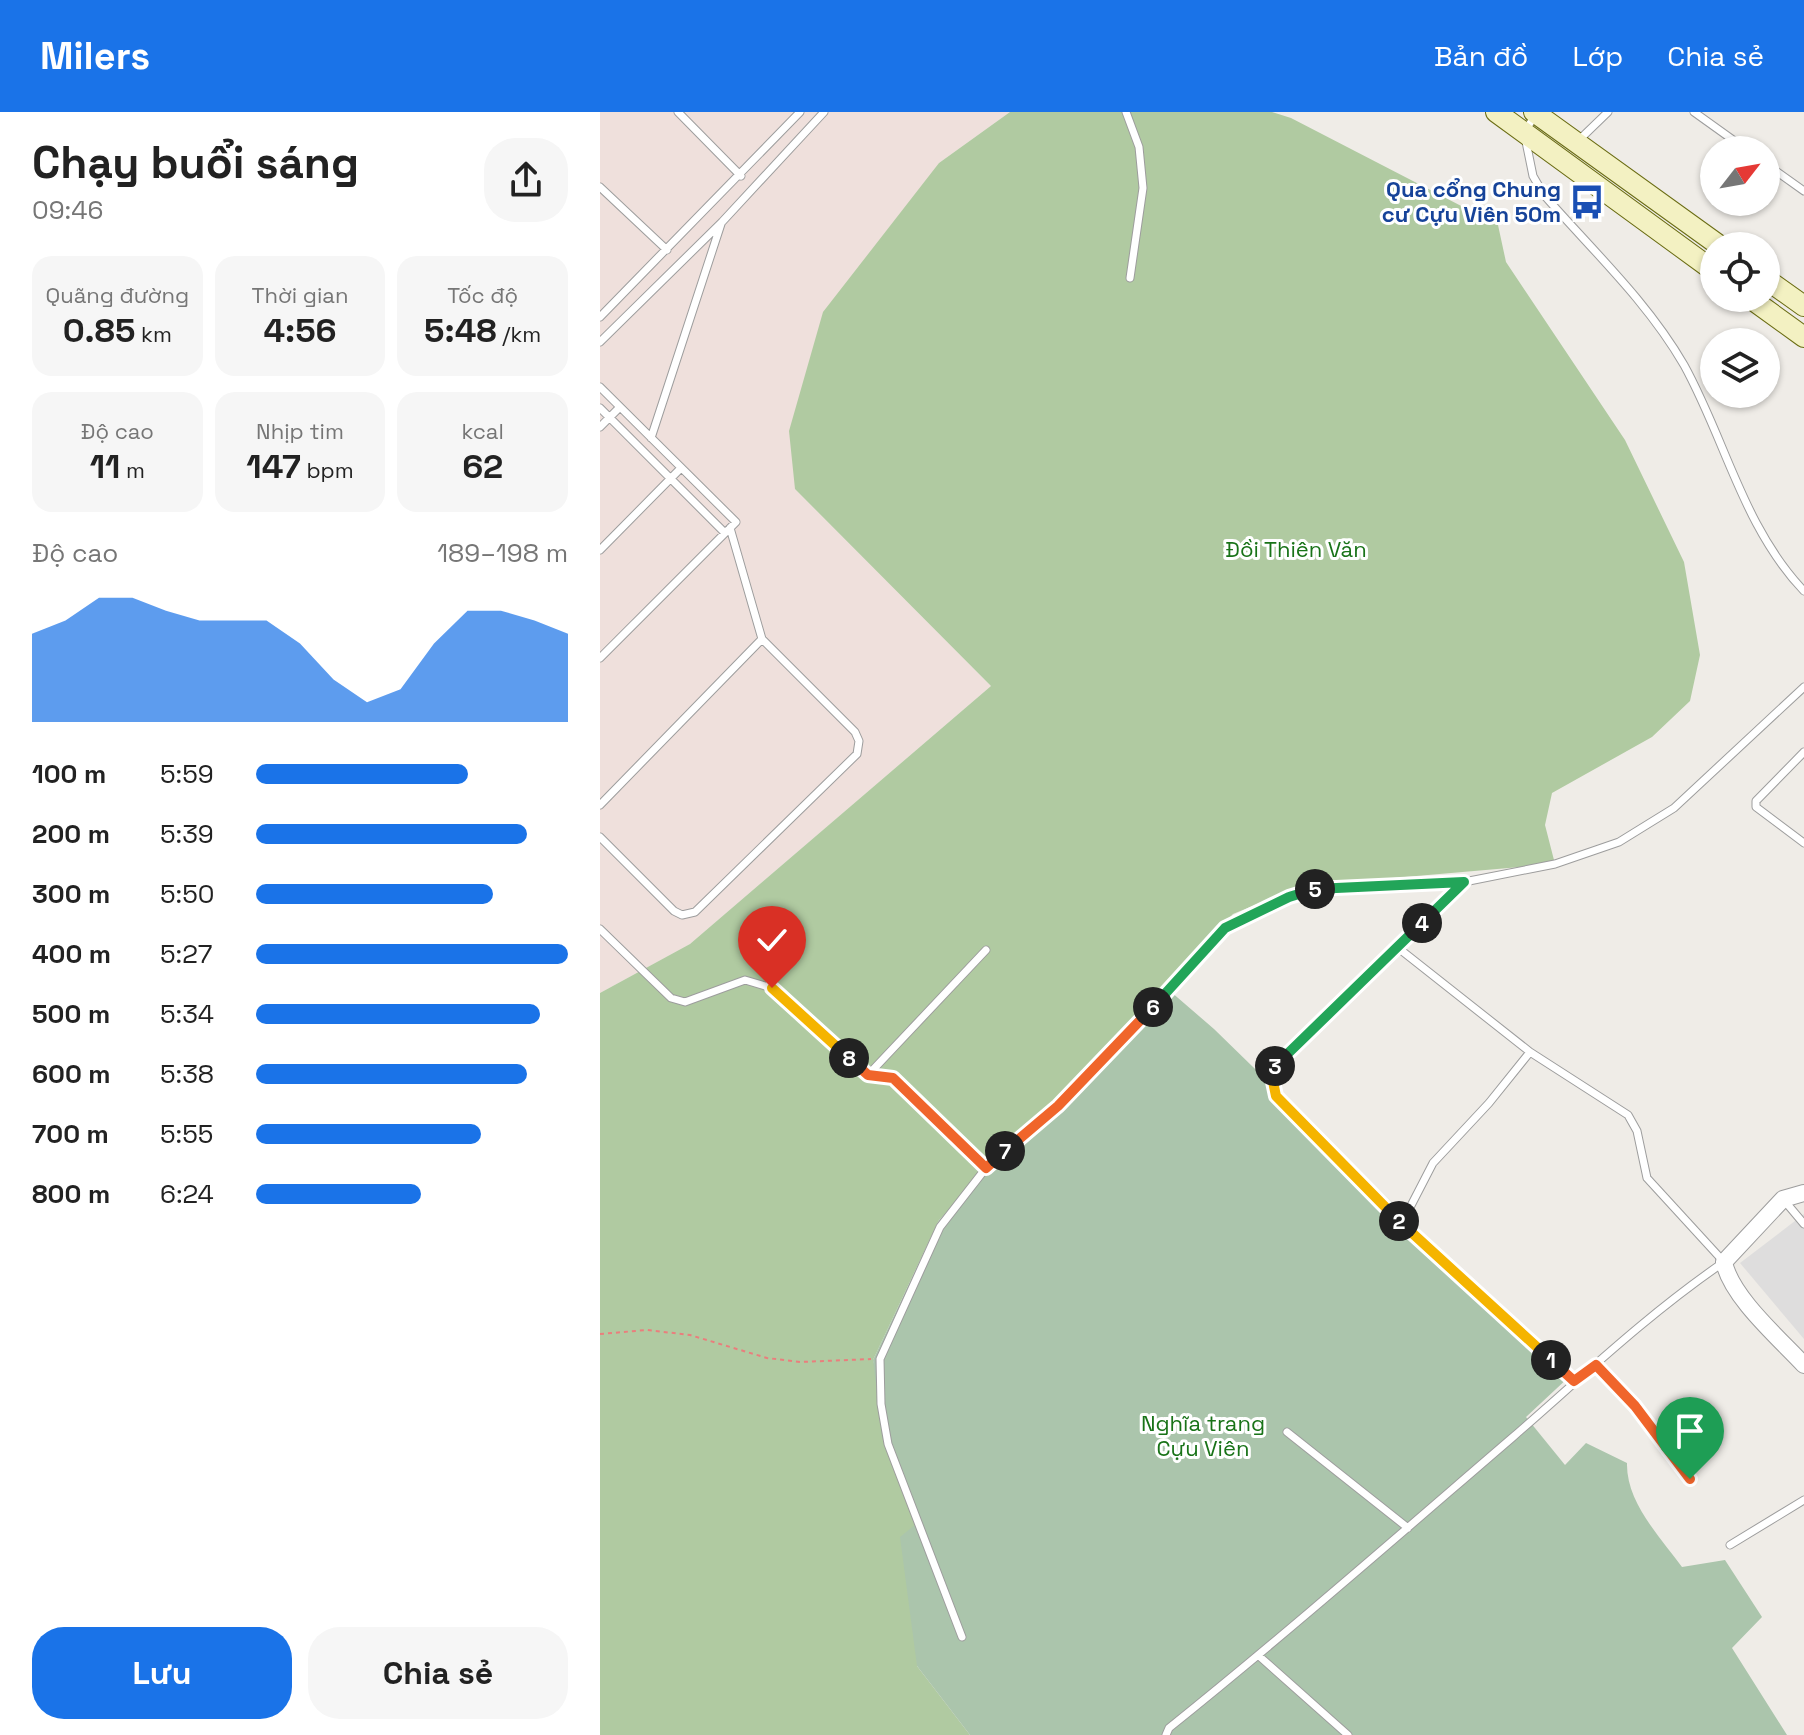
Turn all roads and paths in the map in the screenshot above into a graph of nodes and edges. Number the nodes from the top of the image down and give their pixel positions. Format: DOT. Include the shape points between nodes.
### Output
graph roads {
  1 [pos="678,112"];
  2 [pos="800,112"];
  3 [pos="824,112"];
  4 [pos="1126,112"];
  5 [pos="1496,112"];
  6 [pos="1608,112"];
  7 [pos="1694,112"];
  8 [pos="1535,113"];
  9 [pos="1524,132"];
  10 [pos="1727,136"];
  11 [pos="1577,143"];
  12 [pos="1780,174"];
  13 [pos="741,176"];
  14 [pos="600,187"];
  15 [pos="1804,191"];
  16 [pos="722,222"];
  17 [pos="1701,232"];
  18 [pos="667,250"];
  19 [pos="1700,261"];
  20 [pos="1130,278"];
  21 [pos="1780,289"];
  22 [pos="1804,306"];
  23 [pos="1769,312"];
  24 [pos="600,317"];
  25 [pos="1804,337"];
  26 [pos="600,342"];
  27 [pos="600,387"];
  28 [pos="620,407"];
  29 [pos="600,408"];
  30 [pos="610,418"];
  31 [pos="600,427"];
  32 [pos="651,438"];
  33 [pos="681,468"];
  34 [pos="670,479"];
  35 [pos="730,528"];
  36 [pos="600,550"];
  37 [pos="1804,591"];
  38 [pos="762,639"];
  39 [pos="600,658"];
  40 [pos="1804,687"];
  41 [pos="1804,752"];
  42 [pos="600,805"];
  43 [pos="600,837"];
  44 [pos="1804,843"];
  45 [pos="1464,882"];
  46 [pos="600,929"];
  47 [pos="1397,947"];
  48 [pos="986,950"];
  49 [pos="1530,1052"];
  50 [pos="868,1075"];
  51 [pos="986,1168"];
  52 [pos="1804,1193"];
  53 [pos="1783,1199"];
  54 [pos="1402,1223"];
  55 [pos="1804,1224"];
  56 [pos="1724,1262"];
  57 [pos="600,1334"];
  58 [pos="880,1359"];
  59 [pos="1596,1365"];
  60 [pos="1804,1365"];
  61 [pos="1574,1381"];
  62 [pos="1287,1432"];
  63 [pos="1690,1479"];
  64 [pos="1804,1500"];
  65 [pos="1408,1528"];
  66 [pos="1730,1545"];
  67 [pos="962,1637"];
  68 [pos="1259,1656"];
  69 [pos="1166,1735"];
  70 [pos="1348,1735"];
  1 -- 13 [label="lane"];
  2 -- 13 [label="lane"];
  3 -- 16 [label="lane"];
  4 -- 20 [label="lane" via="1139,147 1143,188"];
  5 -- 9 [label="main road"];
  6 -- 11 [label="lane"];
  7 -- 10 [label="lane"];
  8 -- 9 [label="lane"];
  8 -- 11 [label="main road"];
  9 -- 19 [label="main road"];
  9 -- 37 [label="lane" via="1533,176 1544,195 1662,330 1684,366 1765,542"];
  11 -- 17 [label="main road"];
  12 -- 15 [label="lane"];
  13 -- 18 [label="lane"];
  14 -- 18 [label="lane"];
  16 -- 26 [label="lane"];
  16 -- 32 [label="lane"];
  18 -- 24 [label="lane"];
  21 -- 22 [label="main road"];
  23 -- 25 [label="main road"];
  27 -- 28 [label="lane"];
  28 -- 30 [label="lane"];
  28 -- 32 [label="lane"];
  29 -- 30 [label="lane"];
  30 -- 31 [label="lane"];
  30 -- 34 [label="lane"];
  32 -- 33 [label="lane"];
  33 -- 34 [label="lane"];
  33 -- 35 [label="lane"];
  34 -- 35 [label="lane"];
  34 -- 36 [label="lane"];
  35 -- 38 [label="lane"];
  35 -- 39 [label="lane"];
  38 -- 42 [label="lane"];
  38 -- 43 [label="lane" via="855,732 859,741 852,762 695,912 674,911"];
  40 -- 45 [label="lane" via="1648,826 1555,864"];
  41 -- 44 [label="lane" via="1756,801 1760,813"];
  45 -- 47 [label="lane"];
  45 -- 51 [label="lane" via="1306,890 1232,924 1091,1073"];
  46 -- 50 [label="lane" via="671,998 685,1002 745,980 772,988"];
  47 -- 49 [label="lane"];
  47 -- 54 [label="lane" via="1280,1058 1272,1077 1276,1096"];
  48 -- 50 [label="lane"];
  49 -- 54 [label="lane" via="1433,1163"];
  49 -- 56 [label="lane" via="1628,1115 1647,1178"];
  50 -- 51 [label="lane" via="893,1078"];
  51 -- 58 [label="lane" via="940,1227"];
  52 -- 53 [label="street"];
  53 -- 55 [label="lane"];
  53 -- 56 [label="street"];
  54 -- 61 [label="lane"];
  56 -- 59 [label="lane"];
  56 -- 60 [label="street" via="1726,1276"];
  57 -- 58 [label="path" via="647,1330 690,1335 800,1362"];
  58 -- 67 [label="lane" via="888,1444"];
  59 -- 61 [label="lane"];
  59 -- 63 [label="lane" via="1635,1406"];
  61 -- 65 [label="lane"];
  62 -- 65 [label="lane"];
  64 -- 66 [label="lane"];
  65 -- 68 [label="lane"];
  68 -- 69 [label="lane"];
  68 -- 70 [label="lane"];
}
